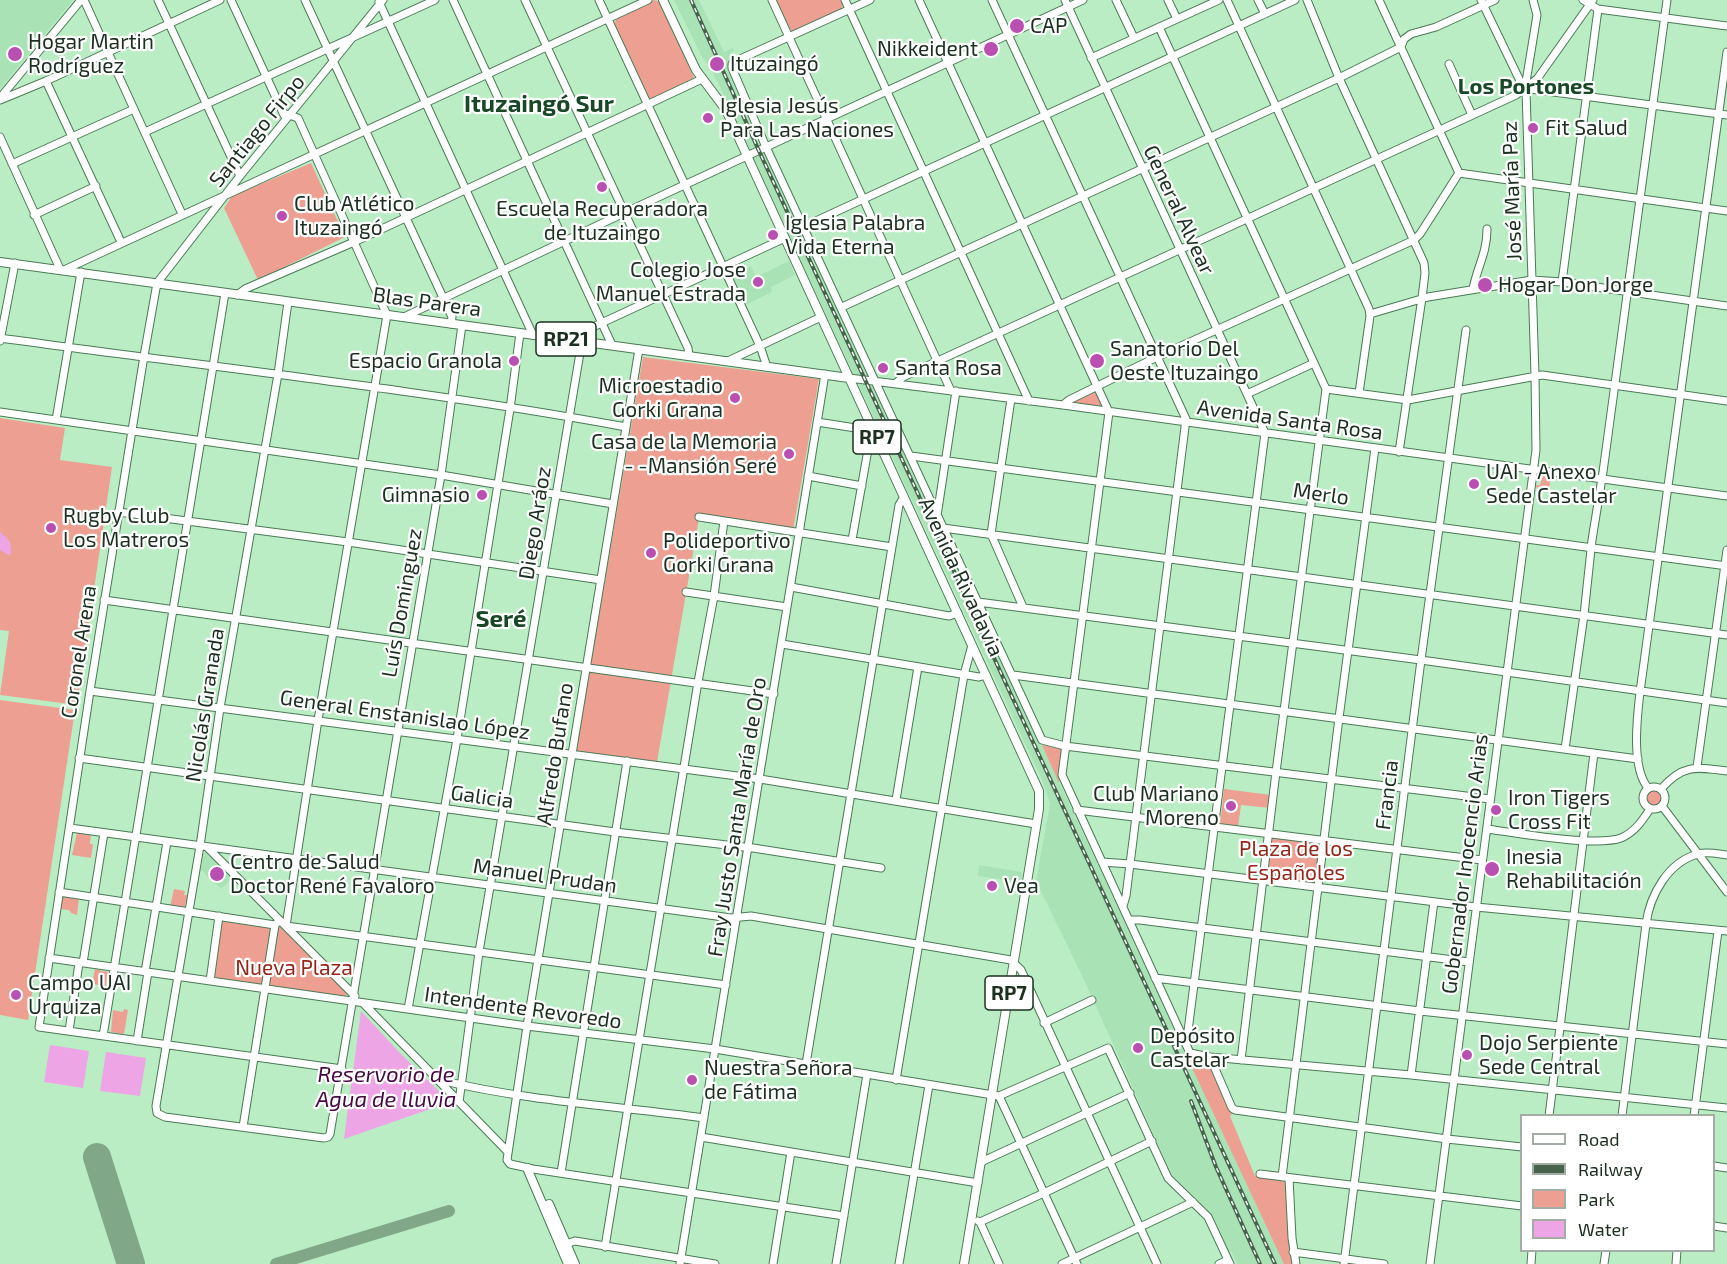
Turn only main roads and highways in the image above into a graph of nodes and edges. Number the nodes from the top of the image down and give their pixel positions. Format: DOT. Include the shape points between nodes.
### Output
graph roads {
  1 [pos="663,0"];
  2 [pos="0,262"];
  3 [pos="849,378"];
  4 [pos="530,1168"];
  5 [pos="564,1245"];
  6 [pos="568,1264"];
  7 [pos="575,1264"];
  8 [pos="964,1264"];
  1 -- 3 [label="main road, RP7" via="696,70 726,110"];
  2 -- 3 [label="main road, Blas Parera / RP21"];
  3 -- 8 [label="main road, Avenida Rivadavia / RP7" via="1039,791 996,1096 981,1162 976,1221"];
  4 -- 5 [label="main road"];
  5 -- 6 [label="main road"];
  5 -- 7 [label="main road"];
}
